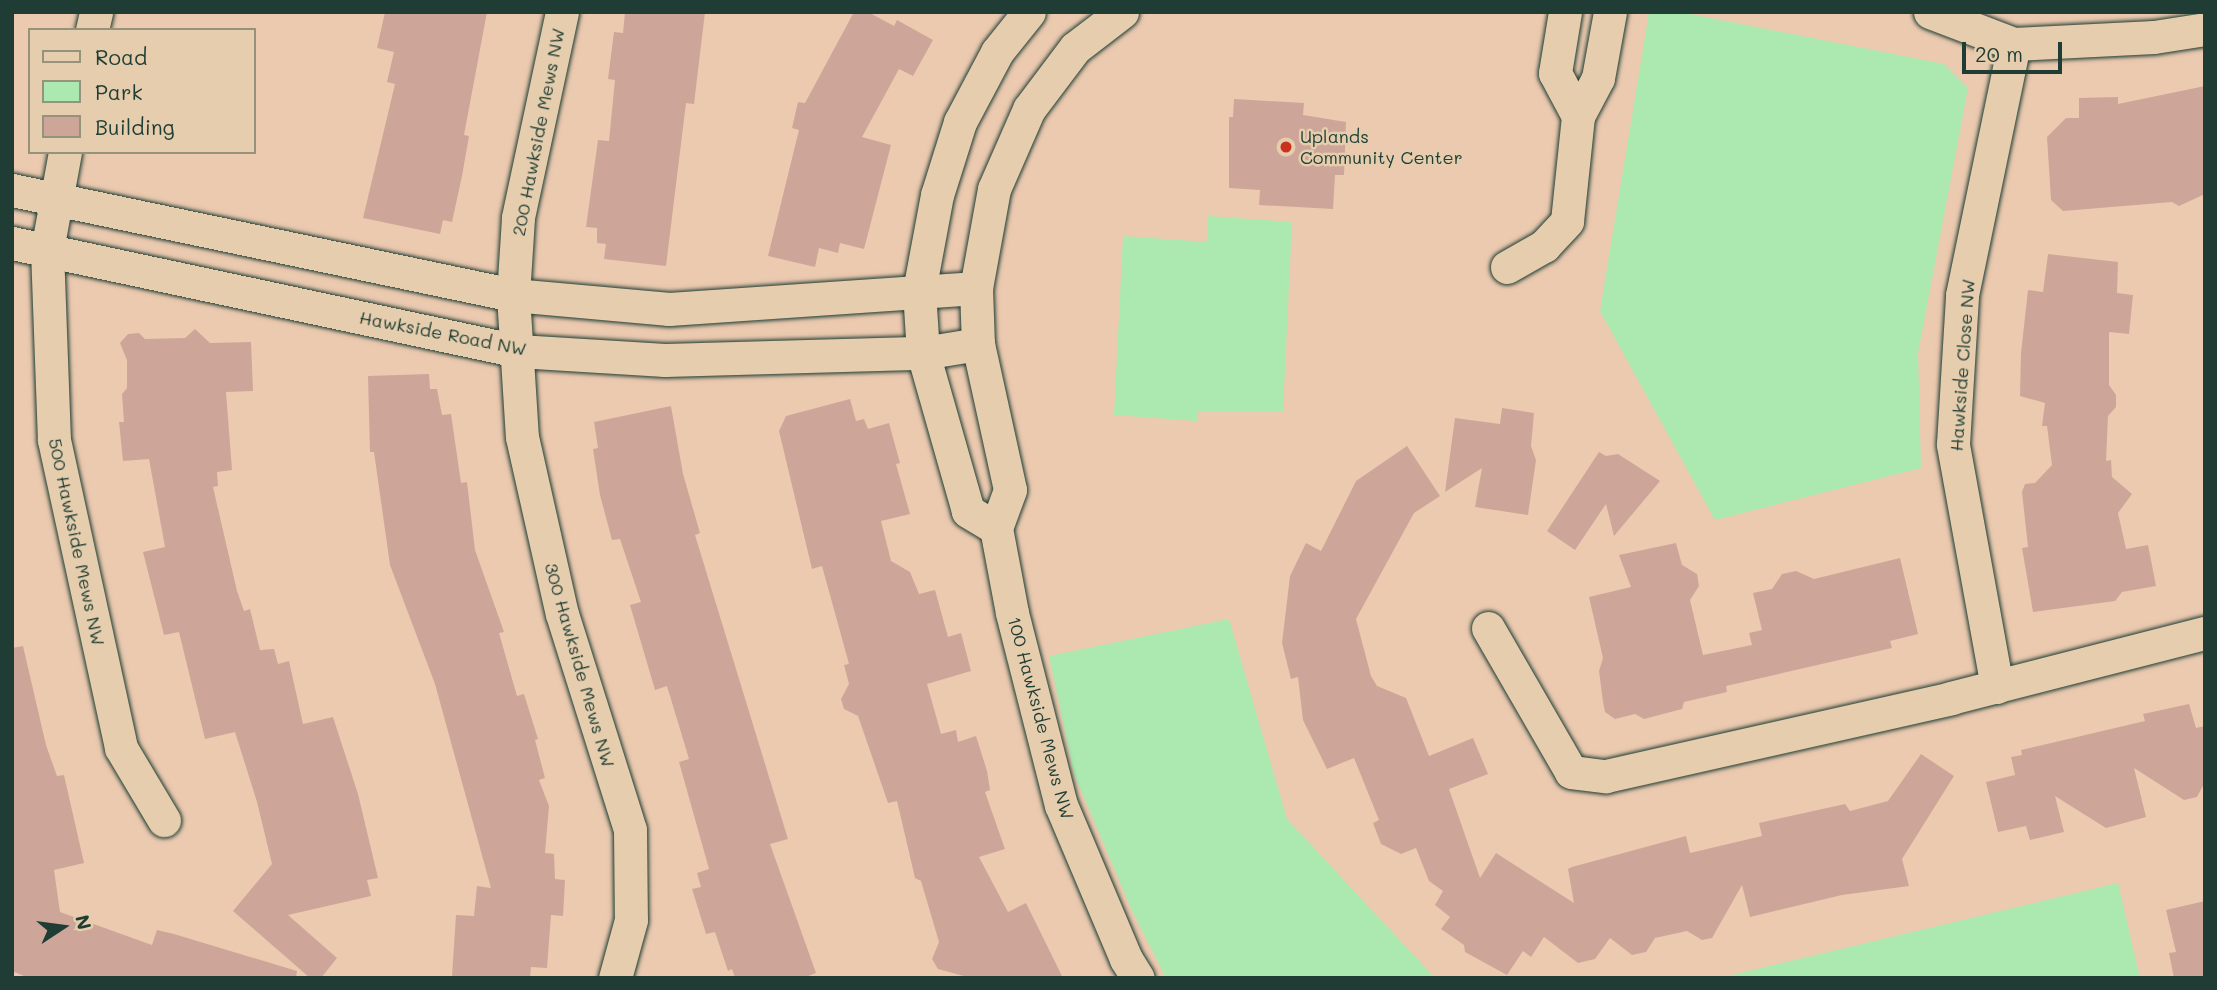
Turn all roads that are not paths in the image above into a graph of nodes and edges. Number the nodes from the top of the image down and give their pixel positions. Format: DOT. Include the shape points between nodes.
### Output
graph roads {
  1 [pos="562,12"];
  2 [pos="1029,12"];
  3 [pos="1122,12"];
  4 [pos="1565,12"];
  5 [pos="1611,12"];
  6 [pos="1930,12"];
  7 [pos="2205,29"];
  8 [pos="2014,44"];
  9 [pos="1578,116"];
  10 [pos="65,154"];
  11 [pos="12,190"];
  12 [pos="55,199"];
  13 [pos="12,243"];
  14 [pos="47,250"];
  15 [pos="1507,267"];
  16 [pos="976,288"];
  17 [pos="919,291"];
  18 [pos="513,295"];
  19 [pos="978,344"];
  20 [pos="518,351"];
  21 [pos="923,353"];
  22 [pos="996,528"];
  23 [pos="1488,628"];
  24 [pos="2205,633"];
  25 [pos="1997,687"];
  26 [pos="164,820"];
  27 [pos="615,978"];
  28 [pos="1138,978"];
  1 -- 18 [label="street, 200 Hawkside Mews NW" via="518,218"];
  2 -- 17 [label="street" via="997,51 960,122 937,195"];
  3 -- 16 [label="street" via="1075,48 1029,109 994,189"];
  4 -- 9 [label="street" via="1555,73"];
  5 -- 9 [label="street" via="1598,79"];
  6 -- 8 [label="street"];
  7 -- 8 [label="street" via="2154,37"];
  8 -- 25 [label="street, Hawkside Close NW" via="1962,295 1953,444"];
  9 -- 15 [label="street" via="1567,221 1544,246"];
  10 -- 12 [label="street, 500 Hawkside Mews NW"];
  11 -- 12 [label="street"];
  12 -- 14 [label="street, 500 Hawkside Mews NW"];
  12 -- 18 [label="street"];
  13 -- 14 [label="street, Hawkside Road NW"];
  14 -- 20 [label="street, Hawkside Road NW"];
  14 -- 26 [label="street, 500 Hawkside Mews NW" via="54,440 121,748"];
  16 -- 17 [label="street"];
  16 -- 19 [label="street"];
  17 -- 18 [label="street" via="669,309"];
  17 -- 21 [label="street"];
  18 -- 20 [label="street, 200 Hawkside Mews NW"];
  19 -- 21 [label="street, Hawkside Road NW"];
  19 -- 22 [label="street" via="1010,490"];
  20 -- 21 [label="street, Hawkside Road NW" via="665,360"];
  20 -- 27 [label="street, 300 Hawkside Mews NW" via="522,437 559,602 629,830 631,920"];
  21 -- 22 [label="street" via="968,511"];
  22 -- 28 [label="street, 100 Hawkside Mews NW" via="1012,613 1060,805"];
  23 -- 25 [label="street" via="1571,772 1606,776"];
  24 -- 25 [label="street"];
}
